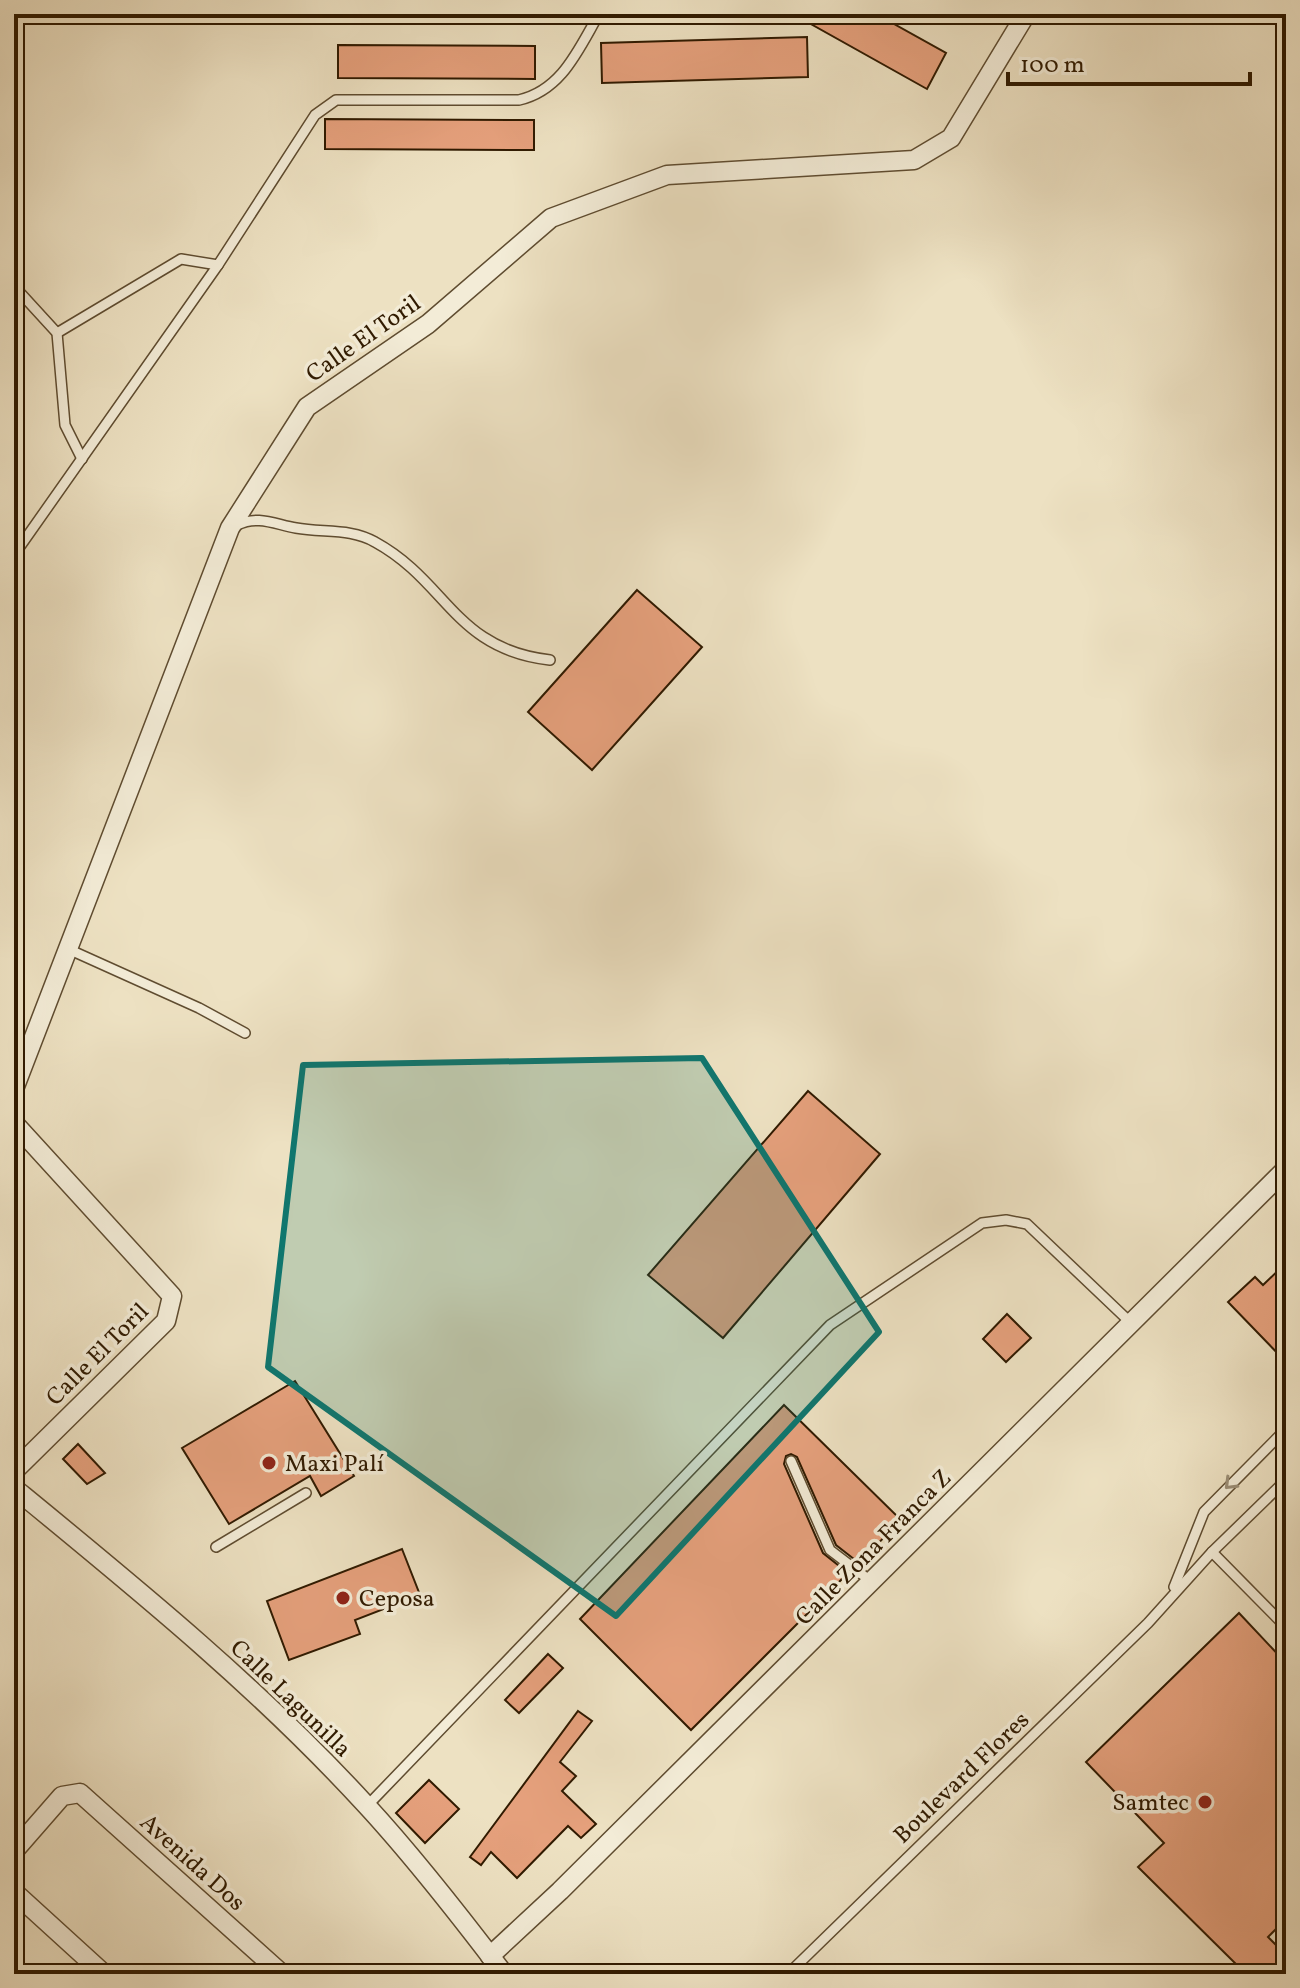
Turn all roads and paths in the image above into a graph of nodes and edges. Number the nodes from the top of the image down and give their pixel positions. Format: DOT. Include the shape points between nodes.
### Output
graph roads {
  1 [pos="599,14"];
  2 [pos="1026,14"];
  3 [pos="218,265"];
  4 [pos="14,286"];
  5 [pos="57,333"];
  6 [pos="82,459"];
  7 [pos="230,528"];
  8 [pos="14,555"];
  9 [pos="550,660"];
  10 [pos="68,949"];
  11 [pos="245,1033"];
  12 [pos="14,1089"];
  13 [pos="14,1123"];
  14 [pos="1286,1169"];
  15 [pos="1131,1323"];
  16 [pos="1286,1429"];
  17 [pos="791,1461"];
  18 [pos="14,1471"];
  19 [pos="1286,1480"];
  20 [pos="14,1488"];
  21 [pos="306,1493"];
  22 [pos="216,1547"];
  23 [pos="1212,1552"];
  24 [pos="872,1582"];
  25 [pos="1162,1607"];
  26 [pos="1286,1627"];
  27 [pos="367,1806"];
  28 [pos="14,1851"];
  29 [pos="14,1892"];
  30 [pos="490,1956"];
  31 [pos="104,1974"];
  32 [pos="282,1974"];
  33 [pos="504,1974"];
  34 [pos="788,1974"];
  1 -- 3 [label="lane" via="559,80 539,95 519,100 336,100 315,115"];
  2 -- 7 [label="street, Calle El Toril" via="951,138 914,160 667,175 551,218 428,324 307,407"];
  3 -- 5 [label="lane" via="181,259"];
  3 -- 6 [label="lane"];
  4 -- 5 [label="lane"];
  5 -- 6 [label="lane" via="65,425"];
  6 -- 8 [label="lane"];
  7 -- 9 [label="lane" via="249,519 266,520 374,541 423,579 482,638"];
  7 -- 10 [label="street, Calle El Toril"];
  10 -- 11 [label="lane"];
  10 -- 12 [label="street, Calle El Toril"];
  13 -- 18 [label="street, Calle El Toril" via="172,1296 166,1321"];
  14 -- 15 [label="street, Calle Zona Franca Z"];
  15 -- 24 [label="street, Calle Zona Franca Z"];
  15 -- 27 [label="lane" via="1027,1224 982,1223 945,1244 830,1325"];
  16 -- 25 [label="lane, Boulevard Flores, one-way" via="1204,1512 1185,1567"];
  17 -- 24 [label="lane" via="830,1550"];
  19 -- 23 [label="lane, Boulevard Flores"];
  20 -- 27 [label="street, Calle Lagunilla" via="220,1662"];
  21 -- 22 [label="lane"];
  23 -- 25 [label="lane, Boulevard Flores"];
  23 -- 26 [label="lane"];
  24 -- 30 [label="street, Calle Zona Franca Z"];
  25 -- 34 [label="lane, Boulevard Flores"];
  27 -- 30 [label="street, Calle Lagunilla"];
  28 -- 32 [label="street, Avenida Dos" via="69,1792 80,1793"];
  29 -- 31 [label="street"];
  30 -- 33 [label="street, Calle Lagunilla"];
}
